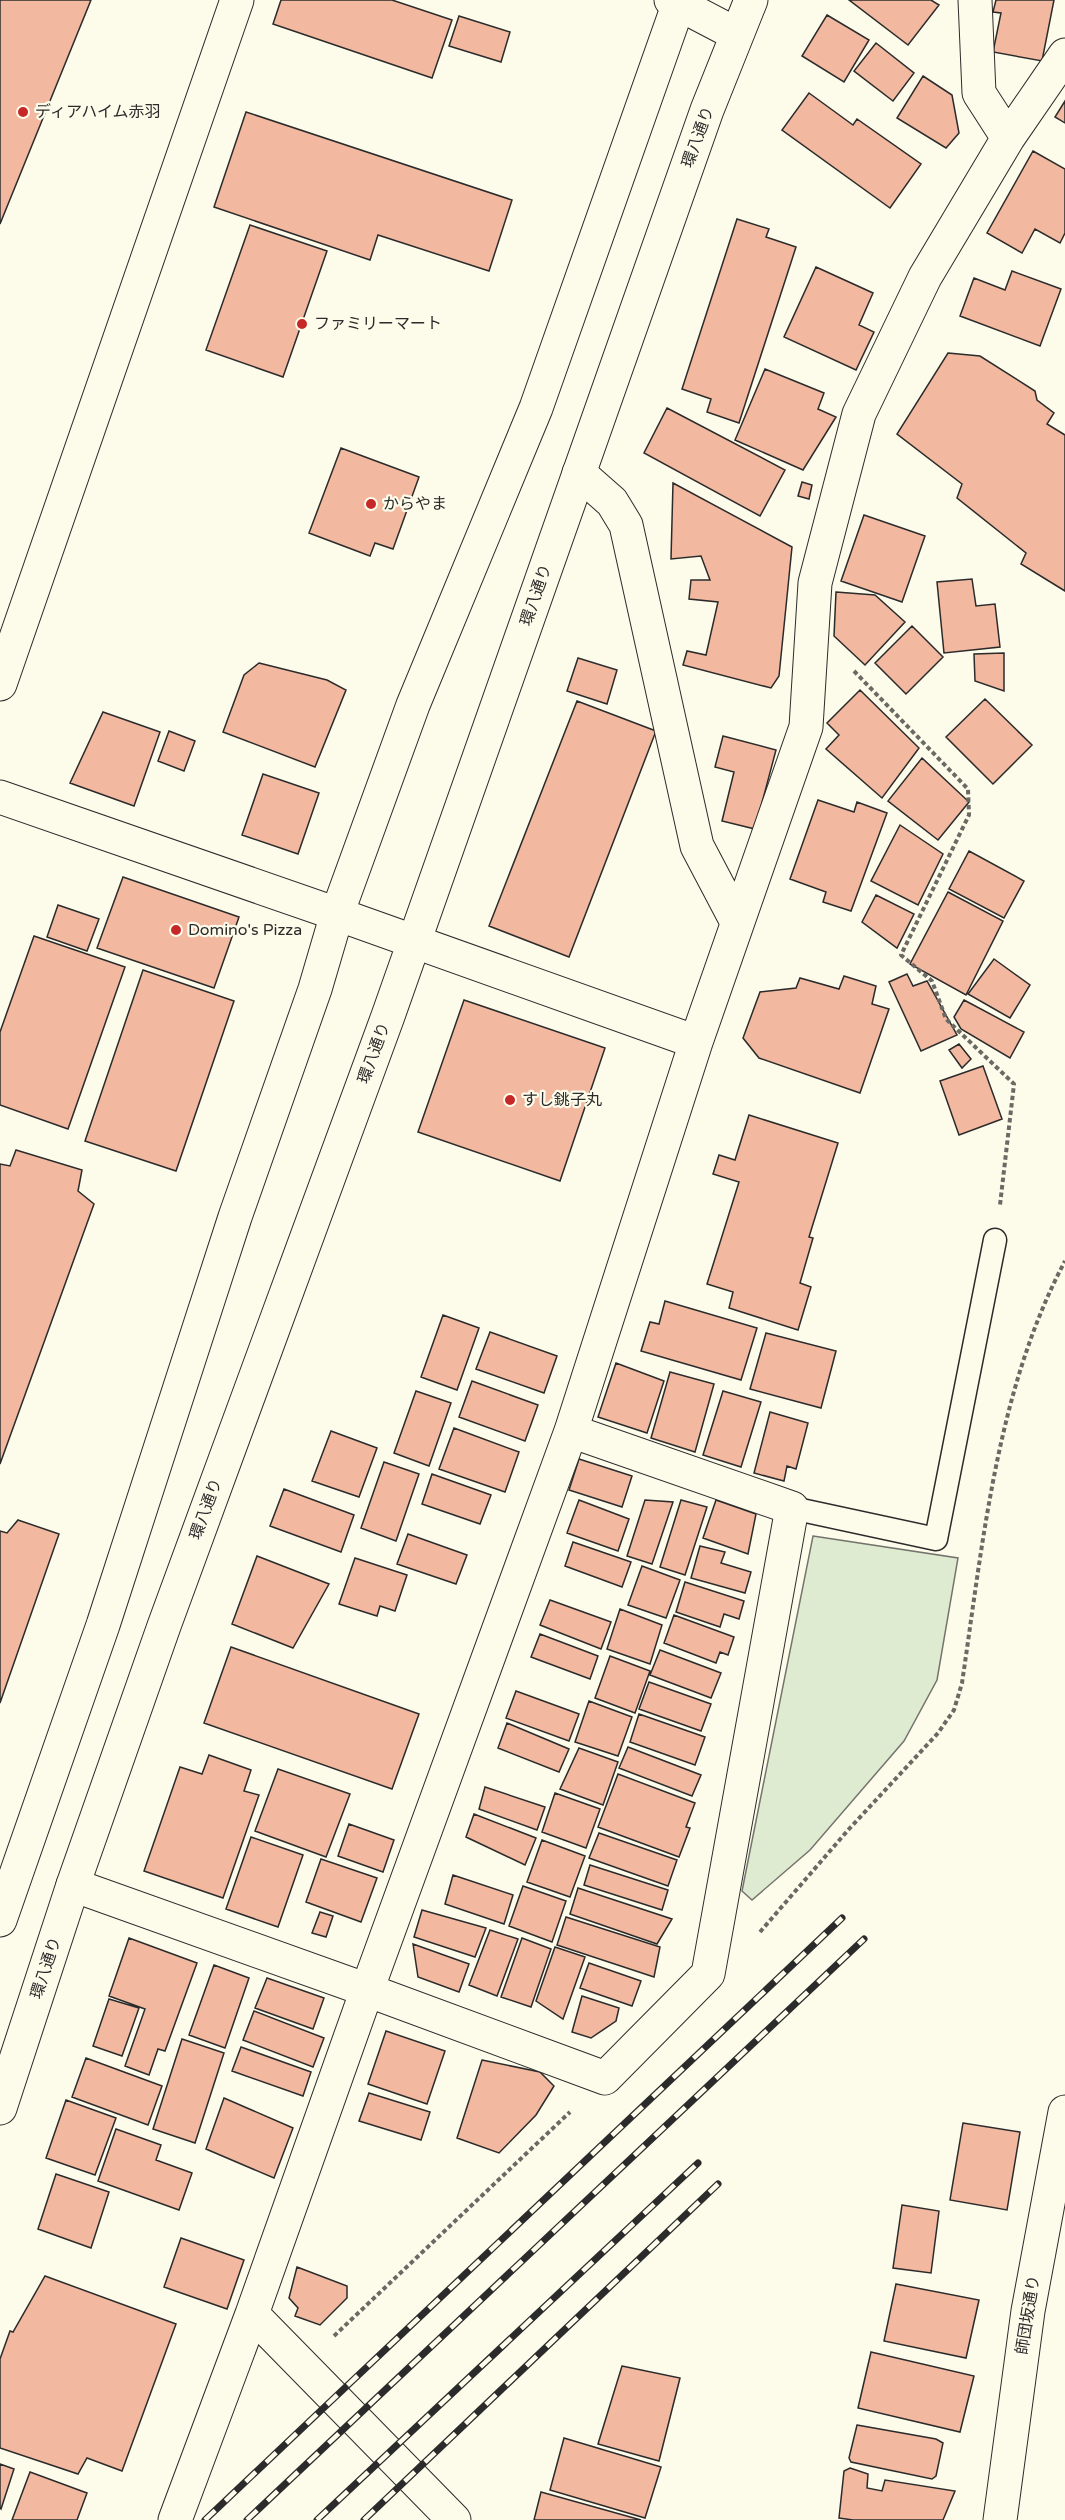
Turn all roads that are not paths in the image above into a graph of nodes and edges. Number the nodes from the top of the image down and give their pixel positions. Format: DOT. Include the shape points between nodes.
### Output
graph roads {
  1 [pos="237,0"];
  2 [pos="751,0"];
  3 [pos="975,0"];
  4 [pos="676,1"];
  5 [pos="736,34"];
  6 [pos="1065,55"];
  7 [pos="1008,138"];
  8 [pos="579,473"];
  9 [pos="0,684"];
  10 [pos="0,797"];
  11 [pos="337,914"];
  12 [pos="738,922"];
  13 [pos="413,942"];
  14 [pos="696,1042"];
  15 [pos="995,1240"];
  16 [pos="571,1431"];
  17 [pos="792,1508"];
  18 [pos="9,1865"];
  19 [pos="73,1885"];
  20 [pos="0,1920"];
  21 [pos="367,1990"];
  22 [pos="0,2108"];
  23 [pos="1065,2112"];
  24 [pos="252,2314"];
  25 [pos="175,2520"];
  26 [pos="454,2520"];
  27 [pos="1000,2520"];
  1 -- 9 [label="street"];
  2 -- 5 [label="street, 環八通り"];
  3 -- 7 [label="street" via="979,93"];
  4 -- 5 [label="street"];
  4 -- 11 [label="street" via="644,107 536,408 413,705"];
  5 -- 8 [label="street, 環八通り"];
  6 -- 7 [label="street"];
  7 -- 12 [label="street" via="925,277 859,414 814,583 806,727"];
  8 -- 12 [label="street" via="612,502 626,525 697,846"];
  8 -- 13 [label="street, 環八通り"];
  10 -- 11 [label="street"];
  11 -- 13 [label="street"];
  11 -- 18 [label="street" via="103,1625"];
  12 -- 14 [label="street"];
  13 -- 14 [label="street"];
  13 -- 19 [label="street, 環八通り"];
  14 -- 16 [label="street"];
  15 -- 17 [label="lane" via="936,1539"];
  16 -- 17 [label="street"];
  16 -- 21 [label="street"];
  17 -- 21 [label="street" via="708,1974 605,2078"];
  18 -- 20 [label="street"];
  19 -- 21 [label="street"];
  19 -- 22 [label="street, 環八通り"];
  21 -- 24 [label="street"];
  23 -- 27 [label="street, 師団坂通り" via="1028,2311"];
  24 -- 25 [label="street"];
  24 -- 26 [label="street"];
}
